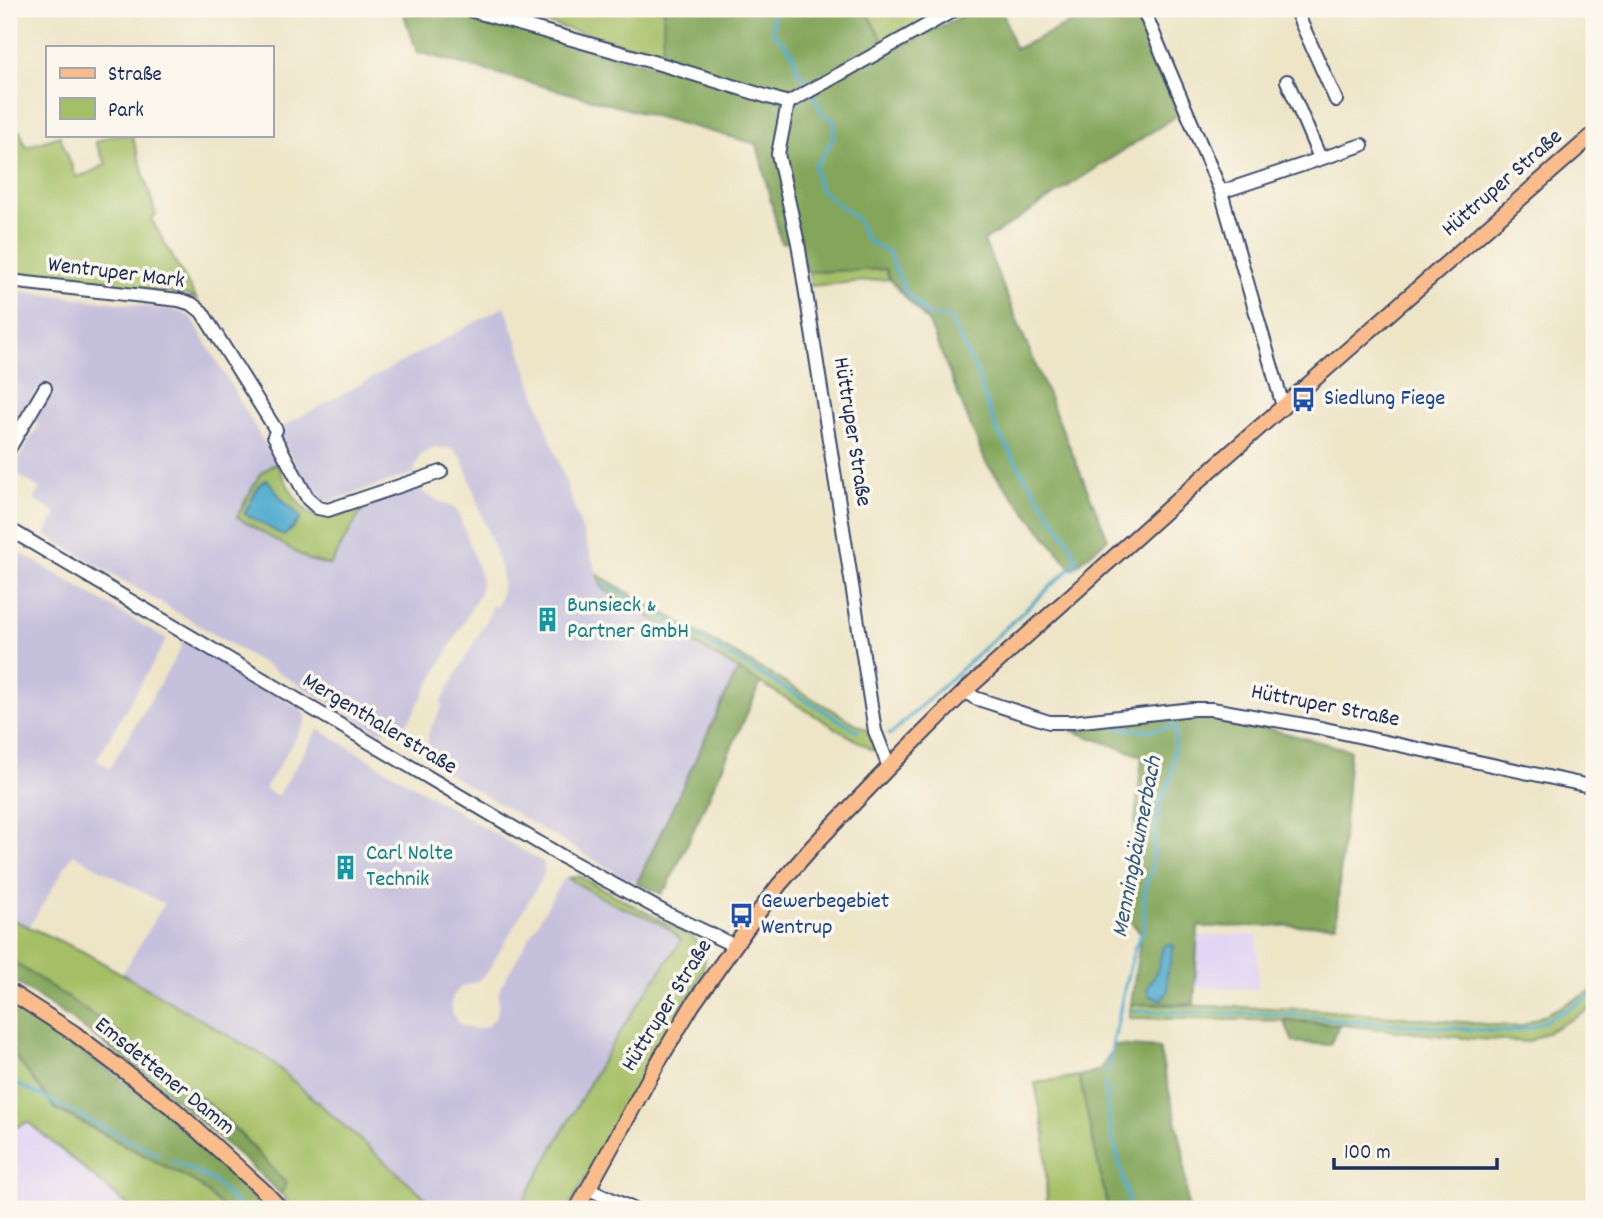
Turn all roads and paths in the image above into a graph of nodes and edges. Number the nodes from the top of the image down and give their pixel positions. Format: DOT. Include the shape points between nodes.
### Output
graph roads {
  1 [pos="466,9"];
  2 [pos="956,9"];
  3 [pos="1143,9"];
  4 [pos="1295,9"];
  5 [pos="1287,81"];
  6 [pos="1336,100"];
  7 [pos="788,103"];
  8 [pos="1594,134"];
  9 [pos="1362,145"];
  10 [pos="1320,158"];
  11 [pos="1221,192"];
  12 [pos="9,281"];
  13 [pos="45,388"];
  14 [pos="1283,406"];
  15 [pos="9,450"];
  16 [pos="441,472"];
  17 [pos="9,529"];
  18 [pos="965,691"];
  19 [pos="889,767"];
  20 [pos="1594,787"];
  21 [pos="733,945"];
  22 [pos="9,991"];
  23 [pos="589,1189"];
  24 [pos="281,1209"];
  25 [pos="577,1209"];
  26 [pos="633,1209"];
  1 -- 7 [label="street"];
  2 -- 7 [label="street"];
  3 -- 11 [label="street"];
  4 -- 6 [label="street"];
  5 -- 10 [label="street"];
  7 -- 19 [label="street, Hüttruper Straße" via="778,155 798,243 875,731"];
  8 -- 14 [label="main road, Hüttruper Straße"];
  9 -- 10 [label="street"];
  10 -- 11 [label="street"];
  11 -- 14 [label="street"];
  12 -- 16 [label="street, Wentruper Mark" via="192,304 202,313 318,508 328,510"];
  13 -- 15 [label="street"];
  14 -- 18 [label="main road, Hüttruper Straße"];
  17 -- 21 [label="street, Mergenthalerstraße" via="563,858"];
  18 -- 19 [label="main road, Hüttruper Straße"];
  18 -- 20 [label="street, Hüttruper Straße" via="1049,722 1212,709"];
  19 -- 21 [label="main road, Hüttruper Straße" via="813,846"];
  21 -- 23 [label="main road, Hüttruper Straße" via="656,1066"];
  22 -- 24 [label="main road, Emsdettener Damm" via="74,1033 174,1109"];
  23 -- 25 [label="main road, Hüttruper Straße"];
  23 -- 26 [label="street"];
}
